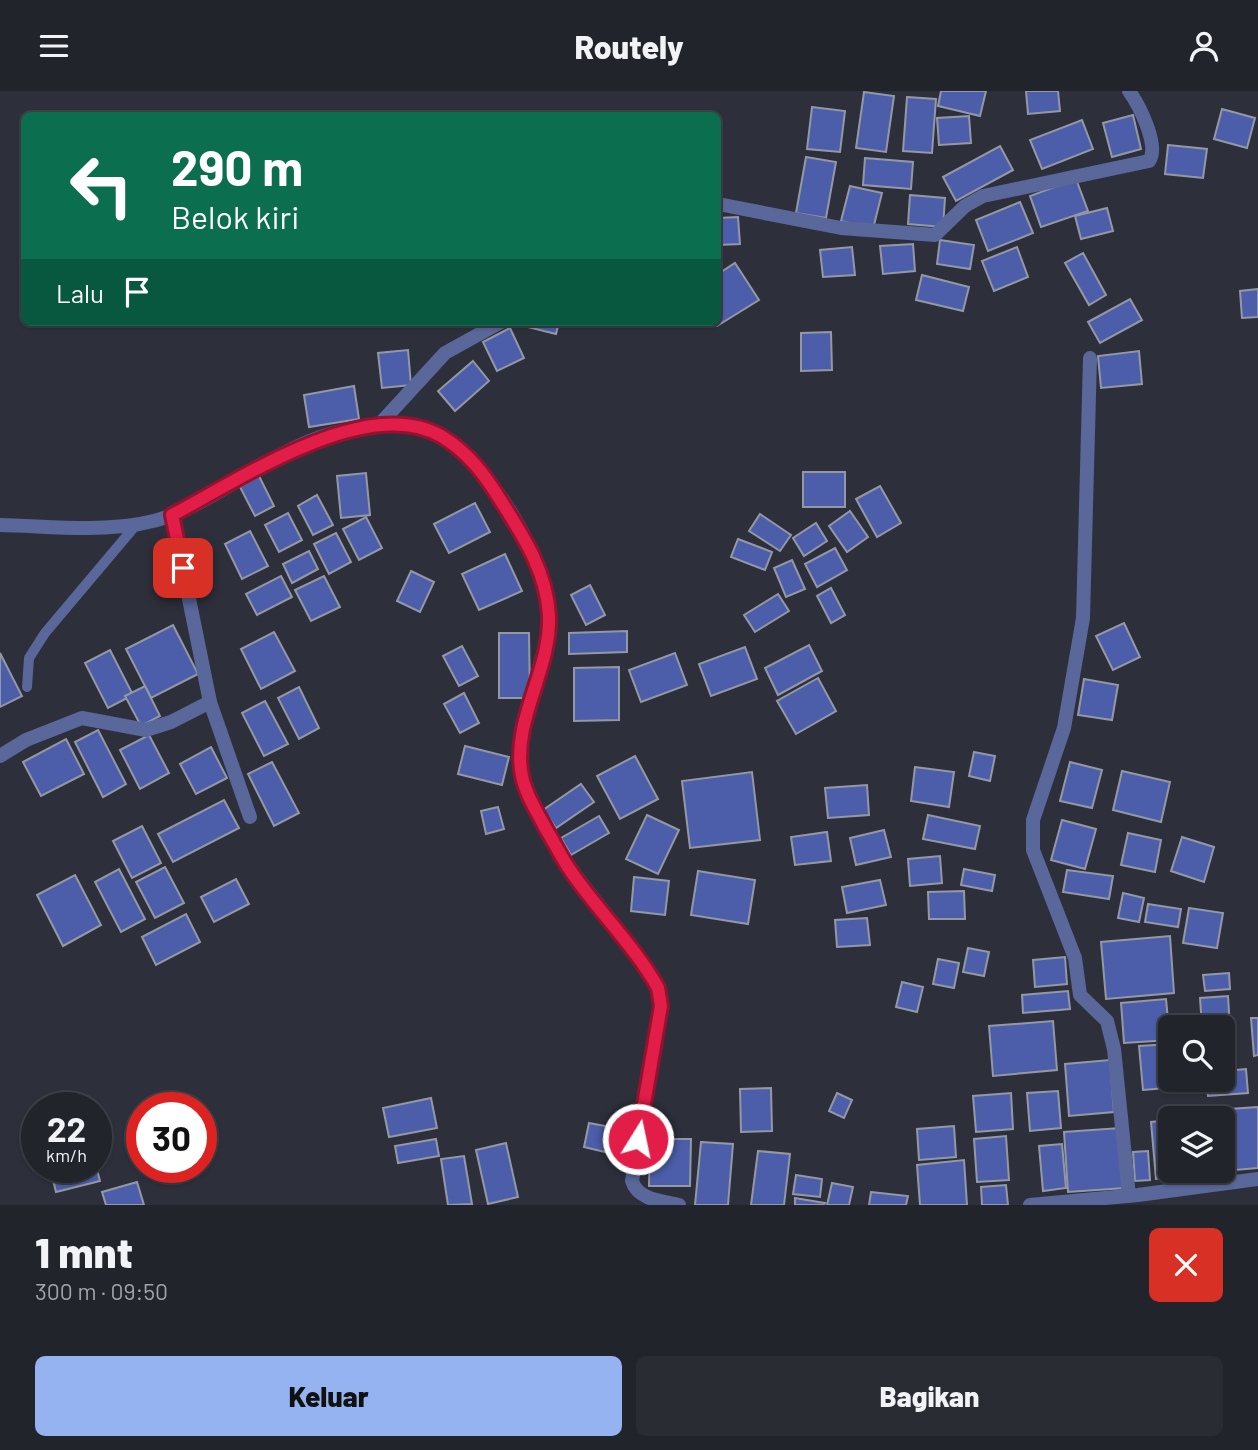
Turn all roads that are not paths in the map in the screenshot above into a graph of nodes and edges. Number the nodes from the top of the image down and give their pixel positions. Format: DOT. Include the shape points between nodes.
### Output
graph roads {
  1 [pos="1129,91"];
  2 [pos="721,205"];
  3 [pos="494,326"];
  4 [pos="1090,358"];
  5 [pos="378,426"];
  6 [pos="172,515"];
  7 [pos="136,524"];
  8 [pos="0,525"];
  9 [pos="27,687"];
  10 [pos="210,702"];
  11 [pos="0,756"];
  12 [pos="250,817"];
  13 [pos="1258,1179"];
  14 [pos="1129,1196"];
  15 [pos="679,1205"];
  16 [pos="1030,1205"];
  1 -- 2 [label="street" via="1144,118 1153,152 1149,162 983,196 958,211 935,235 841,228"];
  3 -- 5 [label="street" via="445,353"];
  4 -- 14 [label="street" via="1083,618 1064,728 1031,837 1032,850 1075,958 1080,995 1107,1021"];
  5 -- 6 [label="street" via="344,431 299,447"];
  5 -- 15 [label="street" via="411,427 439,435 465,453 487,479 542,574 549,617 545,653 521,734 522,779 570,870 658,988 661,1006 632,1181 646,1197"];
  6 -- 7 [label="street"];
  6 -- 10 [label="street"];
  7 -- 8 [label="street"];
  7 -- 9 [label="lane" via="45,633 29,658"];
  10 -- 11 [label="street" via="146,730 82,718 26,740"];
  10 -- 12 [label="street"];
  13 -- 14 [label="street"];
  14 -- 16 [label="street"];
}
